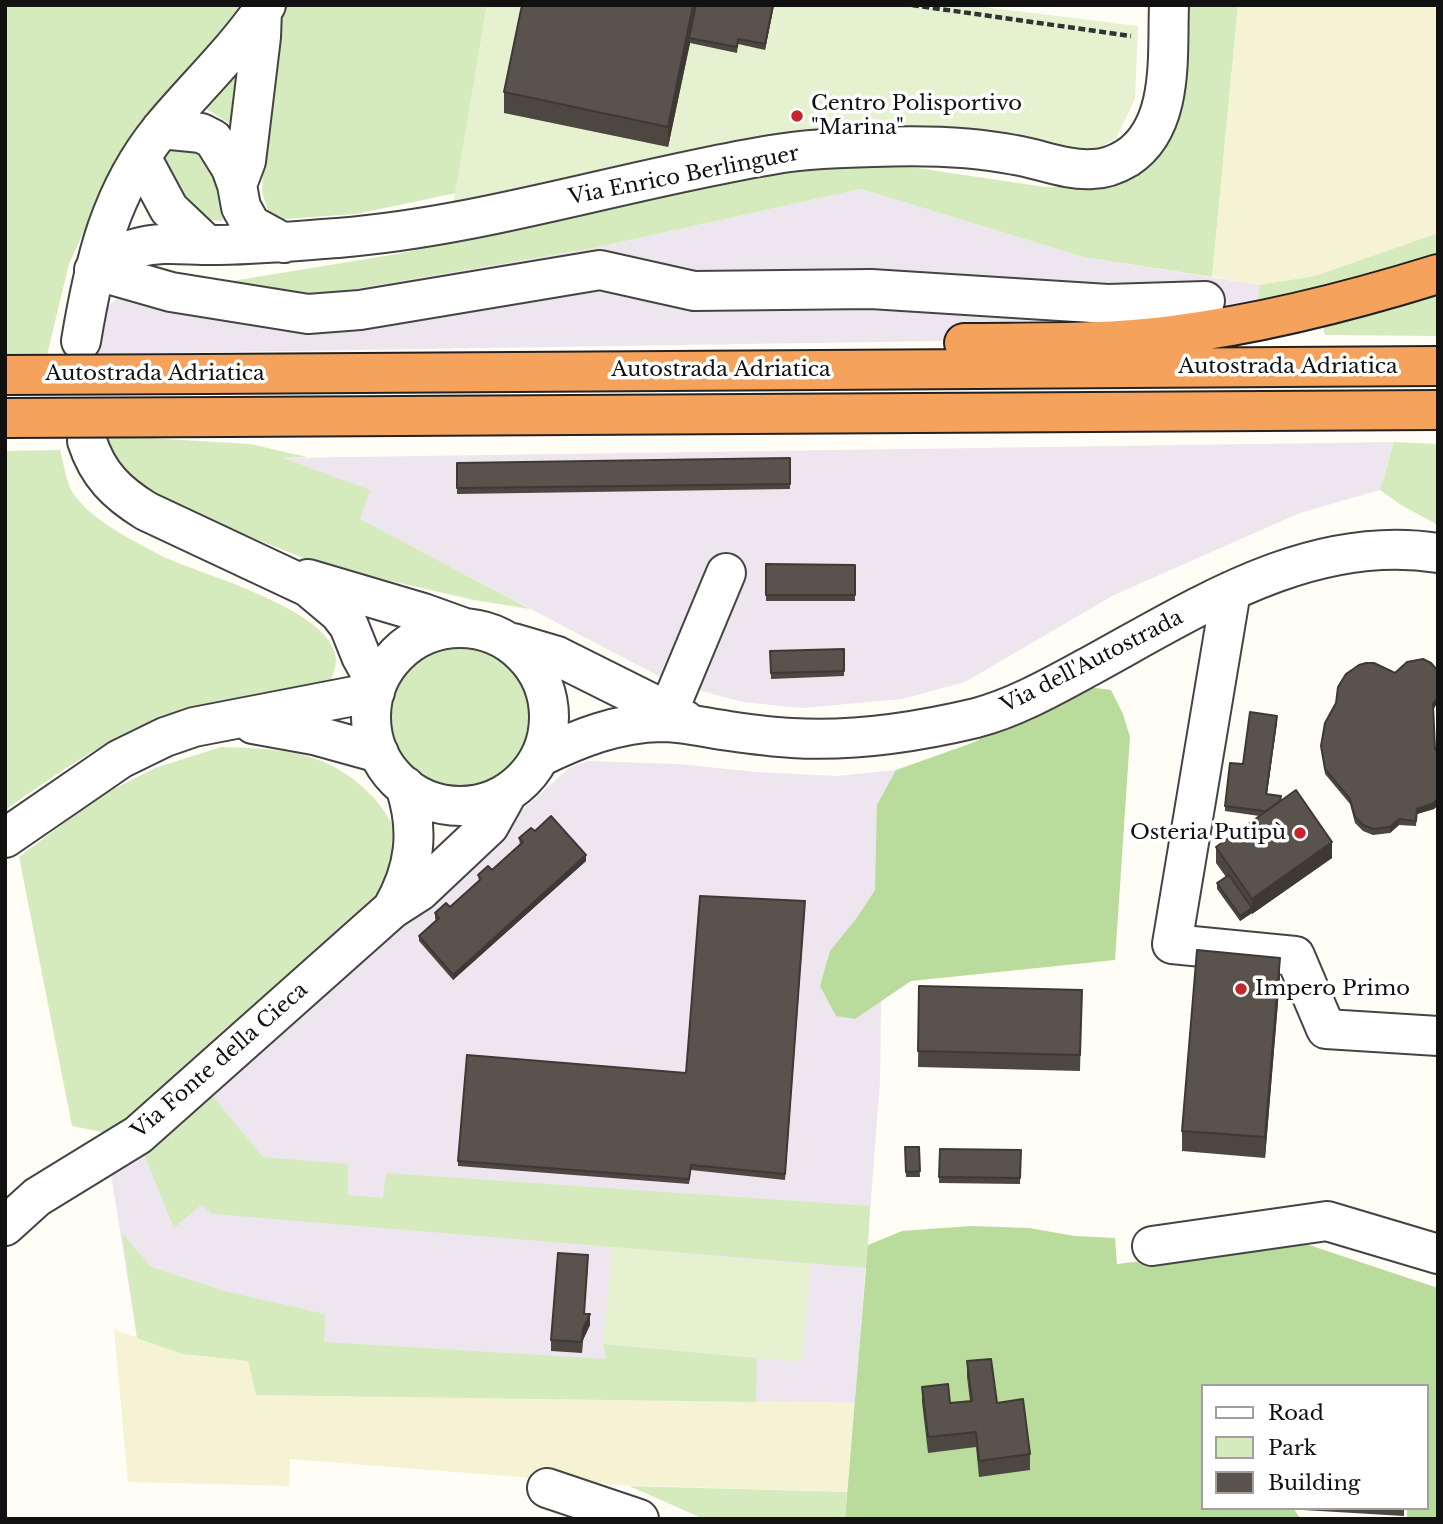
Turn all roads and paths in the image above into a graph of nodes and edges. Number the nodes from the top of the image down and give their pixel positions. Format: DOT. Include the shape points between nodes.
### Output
graph roads {
  1 [pos="912,5"];
  2 [pos="1170,5"];
  3 [pos="264,8"];
  4 [pos="1131,36"];
  5 [pos="151,143"];
  6 [pos="237,185"];
  7 [pos="284,243"];
  8 [pos="207,245"];
  9 [pos="94,270"];
  10 [pos="1438,274"];
  11 [pos="1205,301"];
  12 [pos="81,341"];
  13 [pos="1438,366"];
  14 [pos="689,371"];
  15 [pos="5,375"];
  16 [pos="1438,410"];
  17 [pos="5,418"];
  18 [pos="88,441"];
  19 [pos="1438,553"];
  20 [pos="262,565"];
  21 [pos="726,573"];
  22 [pos="1231,591"];
  23 [pos="462,627"];
  24 [pos="508,641"];
  25 [pos="376,689"];
  26 [pos="682,718"];
  27 [pos="230,720"];
  28 [pos="379,753"];
  29 [pos="540,757"];
  30 [pos="405,786"];
  31 [pos="508,792"];
  32 [pos="5,838"];
  33 [pos="392,909"];
  34 [pos="1438,1036"];
  35 [pos="5,1226"];
  36 [pos="1152,1246"];
  37 [pos="1438,1254"];
  38 [pos="547,1488"];
  39 [pos="639,1519"];
  1 -- 4 [label="path"];
  2 -- 7 [label="street, Via Enrico Berlinguer" via="1165,87 1158,120 1144,145 1108,167 1073,168 962,148 796,152 410,229"];
  3 -- 5 [label="street"];
  3 -- 6 [label="street" via="246,161"];
  5 -- 6 [label="street" via="201,133 213,139 222,152"];
  5 -- 8 [label="street" via="169,209"];
  5 -- 9 [label="street" via="119,197"];
  6 -- 7 [label="street" via="251,225"];
  7 -- 8 [label="street, Via Enrico Berlinguer"];
  8 -- 9 [label="street, Via Enrico Berlinguer" via="135,248"];
  9 -- 11 [label="street" via="171,292 308,314 360,310 600,270 694,291 872,289 1108,304"];
  9 -- 12 [label="street"];
  10 -- 14 [label="highway" via="1329,306 1171,335 823,344"];
  13 -- 14 [label="highway, Autostrada Adriatica"];
  14 -- 15 [label="highway, Autostrada Adriatica, bridge"];
  16 -- 17 [label="highway, Autostrada Adriatica, bridge"];
  18 -- 20 [label="street" via="98,468 125,498"];
  19 -- 22 [label="street, Via dell'Autostrada" via="1378,549 1335,555 1301,563"];
  20 -- 23 [label="street"];
  20 -- 25 [label="street" via="308,587 339,613"];
  21 -- 26 [label="street"];
  22 -- 26 [label="street, Via dell'Autostrada" via="1055,685 978,717 892,734 794,738"];
  22 -- 34 [label="street" via="1172,944 1294,957 1326,1029"];
  23 -- 24 [label="street"];
  23 -- 25 [label="street" via="430,634 402,650 387,666"];
  24 -- 26 [label="street, Via dell'Autostrada" via="557,656"];
  24 -- 29 [label="street" via="525,655 546,693 548,737"];
  25 -- 27 [label="street"];
  25 -- 28 [label="street" via="372,723"];
  26 -- 29 [label="street, Via dell'Autostrada" via="600,731"];
  27 -- 28 [label="street" via="314,735"];
  27 -- 32 [label="street" via="165,737 120,759"];
  28 -- 30 [label="street"];
  29 -- 31 [label="street"];
  30 -- 31 [label="street" via="429,800 456,806 483,803"];
  30 -- 33 [label="street, Via Fonte della Cieca" via="412,807 414,849"];
  31 -- 33 [label="street, Via Fonte della Cieca" via="489,825 421,891"];
  33 -- 35 [label="street, Via Fonte della Cieca" via="138,1135 37,1197"];
  36 -- 37 [label="street" via="1328,1221"];
  38 -- 39 [label="street"];
}
